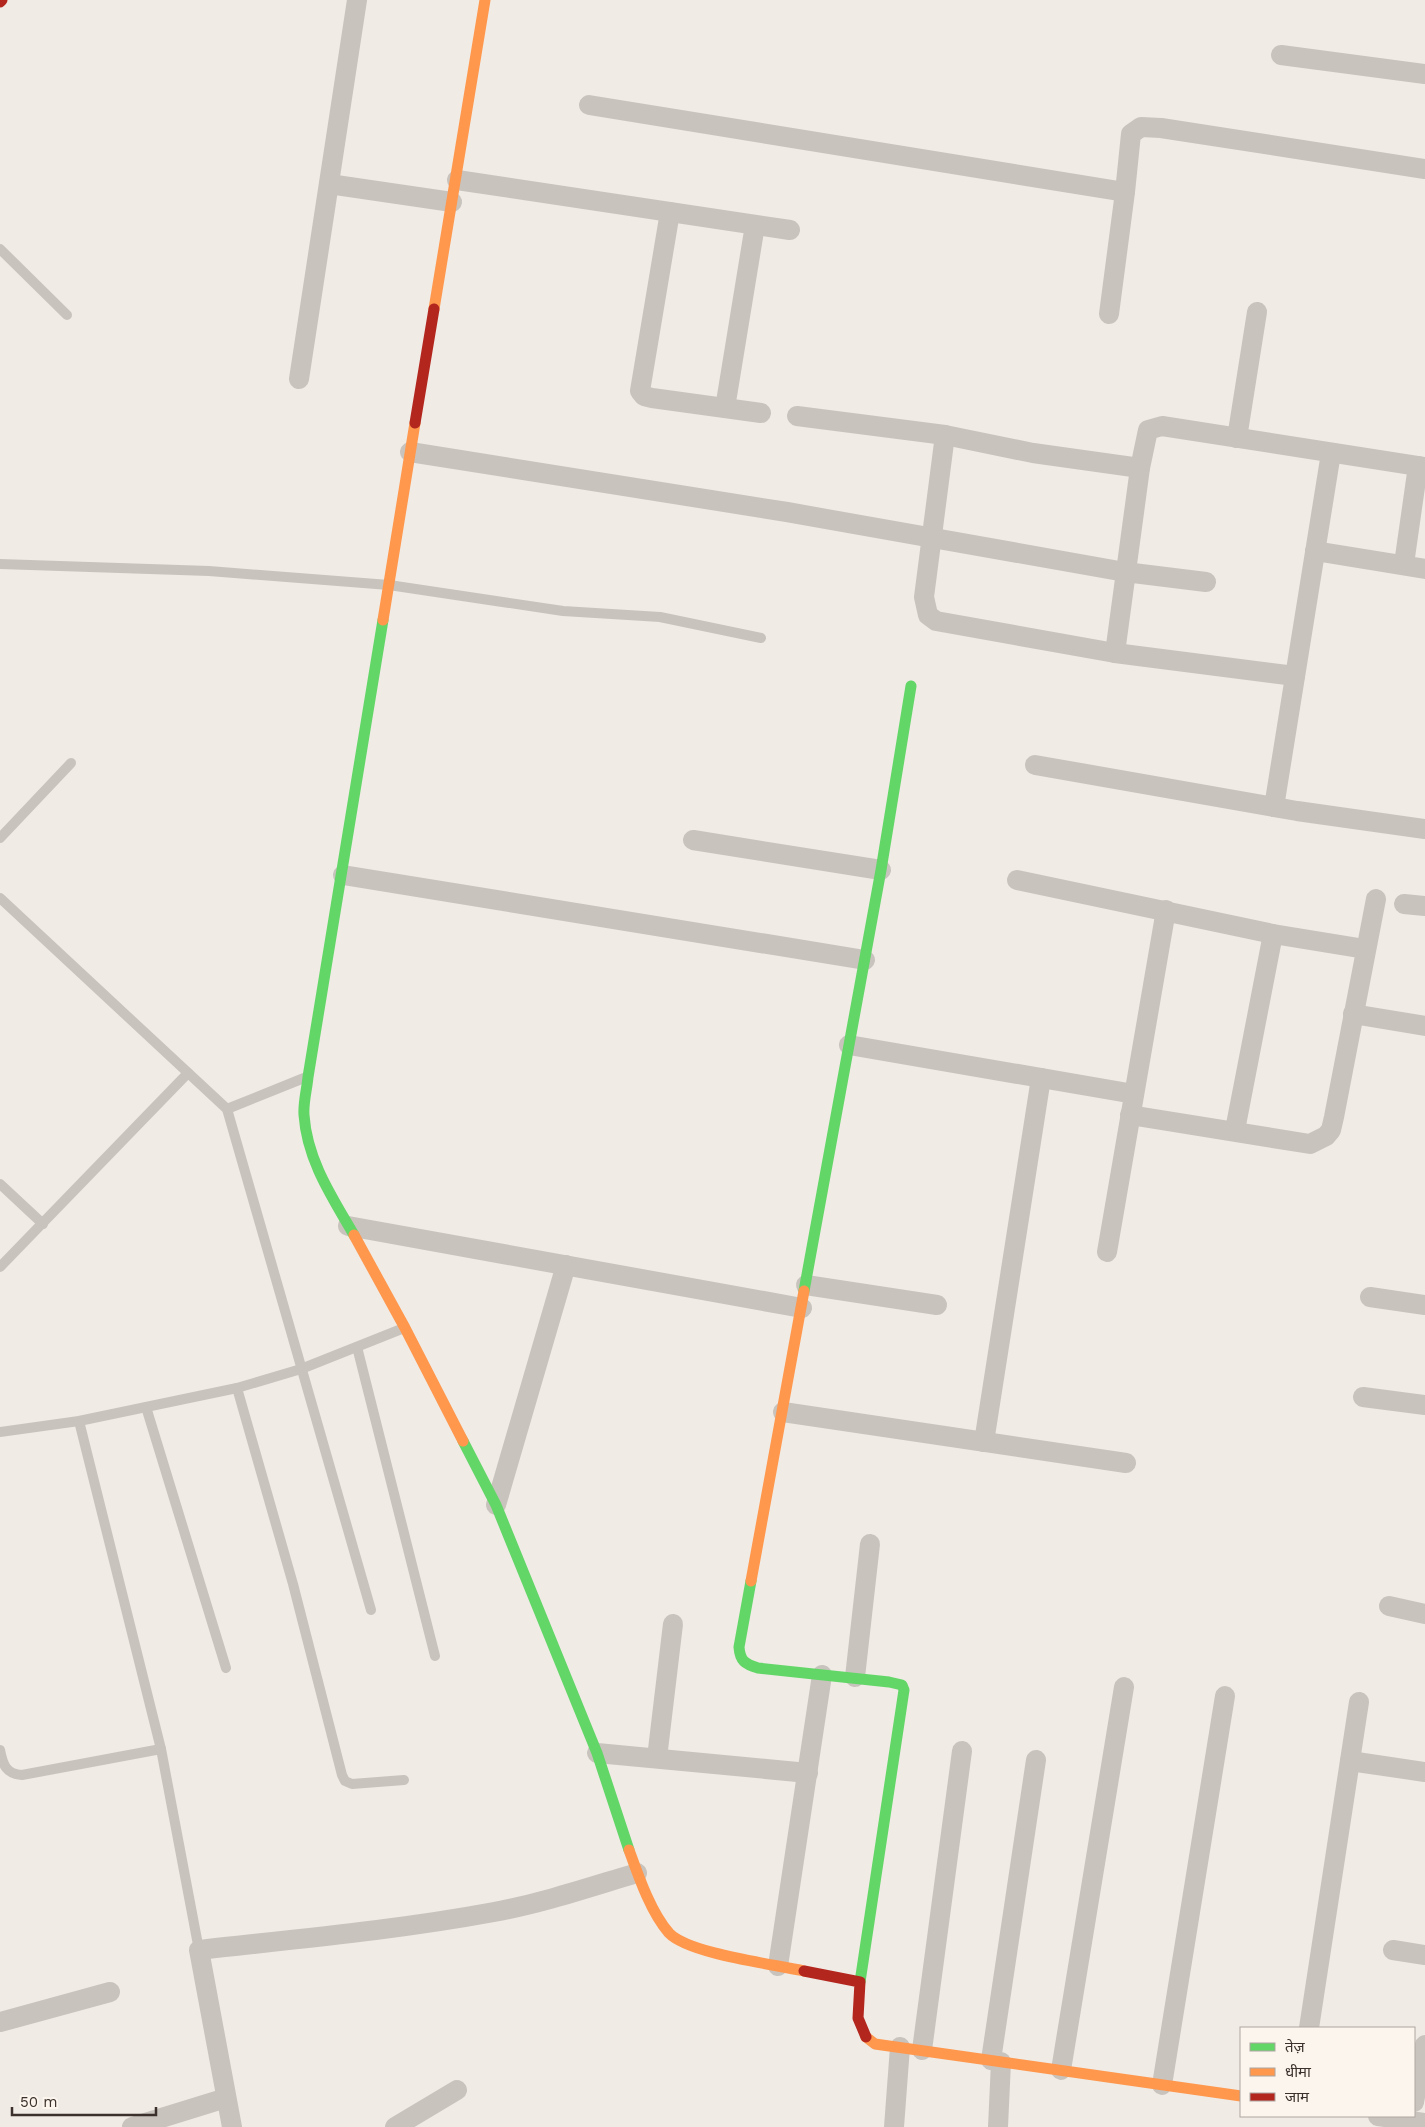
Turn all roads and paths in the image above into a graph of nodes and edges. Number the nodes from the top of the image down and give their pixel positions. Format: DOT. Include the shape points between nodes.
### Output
graph roads {
  1 [pos="357,0"];
  2 [pos="485,0"];
  3 [pos="1281,55"];
  4 [pos="1425,74"];
  5 [pos="589,105"];
  6 [pos="1425,169"];
  7 [pos="457,180"];
  8 [pos="329,184"];
  9 [pos="1125,192"];
  10 [pos="452,202"];
  11 [pos="670,212"];
  12 [pos="755,225"];
  13 [pos="790,230"];
  14 [pos="0,249"];
  15 [pos="1257,312"];
  16 [pos="1109,314"];
  17 [pos="67,315"];
  18 [pos="299,379"];
  19 [pos="725,408"];
  20 [pos="762,413"];
  21 [pos="797,416"];
  22 [pos="945,435"];
  23 [pos="1237,438"];
  24 [pos="410,452"];
  25 [pos="1331,452"];
  26 [pos="1421,467"];
  27 [pos="1140,468"];
  28 [pos="932,537"];
  29 [pos="1315,551"];
  30 [pos="0,564"];
  31 [pos="1404,564"];
  32 [pos="1425,569"];
  33 [pos="1125,572"];
  34 [pos="1206,582"];
  35 [pos="389,585"];
  36 [pos="761,638"];
  37 [pos="1115,653"];
  38 [pos="1295,676"];
  39 [pos="911,686"];
  40 [pos="71,763"];
  41 [pos="1035,765"];
  42 [pos="1274,807"];
  43 [pos="1425,828"];
  44 [pos="0,838"];
  45 [pos="694,840"];
  46 [pos="881,870"];
  47 [pos="343,875"];
  48 [pos="1017,880"];
  49 [pos="0,898"];
  50 [pos="1376,898"];
  51 [pos="1404,904"];
  52 [pos="1425,906"];
  53 [pos="1166,910"];
  54 [pos="1273,934"];
  55 [pos="1365,949"];
  56 [pos="864,960"];
  57 [pos="1353,1014"];
  58 [pos="1425,1026"];
  59 [pos="849,1045"];
  60 [pos="188,1073"];
  61 [pos="308,1077"];
  62 [pos="1041,1078"];
  63 [pos="1134,1094"];
  64 [pos="226,1109"];
  65 [pos="1130,1115"];
  66 [pos="1235,1130"];
  67 [pos="0,1184"];
  68 [pos="43,1224"];
  69 [pos="348,1226"];
  70 [pos="1107,1252"];
  71 [pos="566,1266"];
  72 [pos="0,1267"];
  73 [pos="806,1285"];
  74 [pos="1370,1297"];
  75 [pos="937,1304"];
  76 [pos="1425,1305"];
  77 [pos="802,1308"];
  78 [pos="405,1328"];
  79 [pos="357,1347"];
  80 [pos="301,1369"];
  81 [pos="237,1388"];
  82 [pos="1364,1398"];
  83 [pos="1425,1405"];
  84 [pos="146,1407"];
  85 [pos="783,1412"];
  86 [pos="79,1420"];
  87 [pos="0,1432"];
  88 [pos="984,1442"];
  89 [pos="1126,1463"];
  90 [pos="496,1505"];
  91 [pos="870,1544"];
  92 [pos="1389,1606"];
  93 [pos="371,1610"];
  94 [pos="1425,1614"];
  95 [pos="673,1624"];
  96 [pos="435,1656"];
  97 [pos="226,1668"];
  98 [pos="822,1674"];
  99 [pos="855,1677"];
  100 [pos="1124,1687"];
  101 [pos="1225,1696"];
  102 [pos="1359,1702"];
  103 [pos="162,1749"];
  104 [pos="0,1750"];
  105 [pos="962,1751"];
  106 [pos="597,1752"];
  107 [pos="657,1758"];
  108 [pos="1036,1760"];
  109 [pos="1350,1761"];
  110 [pos="1425,1772"];
  111 [pos="808,1773"];
  112 [pos="404,1780"];
  113 [pos="637,1873"];
  114 [pos="199,1950"];
  115 [pos="1393,1950"];
  116 [pos="1425,1955"];
  117 [pos="778,1966"];
  118 [pos="860,1982"];
  119 [pos="110,1992"];
  120 [pos="0,2022"];
  121 [pos="1309,2027"];
  122 [pos="1425,2045"];
  123 [pos="900,2047"];
  124 [pos="922,2050"];
  125 [pos="996,2061"];
  126 [pos="1061,2070"];
  127 [pos="1162,2085"];
  128 [pos="457,2090"];
  129 [pos="1240,2096"];
  130 [pos="226,2098"];
  131 [pos="1415,2115"];
  132 [pos="132,2127"];
  133 [pos="232,2127"];
  134 [pos="395,2127"];
  135 [pos="894,2127"];
  136 [pos="998,2127"];
  1 -- 8 [label="street"];
  2 -- 7 [label="street"];
  3 -- 4 [label="street"];
  5 -- 9 [label="street"];
  6 -- 9 [label="street" via="1141,127 1130,134"];
  7 -- 10 [label="street"];
  7 -- 11 [label="street"];
  8 -- 10 [label="street"];
  8 -- 18 [label="street"];
  9 -- 16 [label="street"];
  10 -- 24 [label="street"];
  11 -- 12 [label="street"];
  11 -- 19 [label="street" via="640,391 652,398"];
  12 -- 13 [label="street"];
  12 -- 19 [label="street"];
  14 -- 17 [label="lane"];
  15 -- 23 [label="street"];
  19 -- 20 [label="street"];
  21 -- 22 [label="street"];
  22 -- 27 [label="street"];
  22 -- 28 [label="street"];
  23 -- 25 [label="street"];
  23 -- 27 [label="street" via="1154,427 1148,430"];
  24 -- 28 [label="street"];
  24 -- 35 [label="street"];
  25 -- 26 [label="street"];
  25 -- 29 [label="street"];
  26 -- 31 [label="street"];
  27 -- 33 [label="street"];
  28 -- 33 [label="street"];
  28 -- 37 [label="street" via="924,597 928,614 936,621"];
  29 -- 31 [label="street"];
  29 -- 38 [label="street"];
  30 -- 35 [label="lane" via="209,571"];
  31 -- 32 [label="street"];
  33 -- 34 [label="street"];
  33 -- 37 [label="street"];
  35 -- 36 [label="lane" via="563,611 660,617"];
  35 -- 47 [label="street"];
  37 -- 38 [label="street"];
  38 -- 42 [label="street"];
  39 -- 46 [label="street"];
  40 -- 44 [label="lane"];
  41 -- 42 [label="street"];
  42 -- 43 [label="street"];
  45 -- 46 [label="street"];
  46 -- 56 [label="street"];
  47 -- 56 [label="street"];
  47 -- 61 [label="street"];
  48 -- 53 [label="street"];
  49 -- 60 [label="lane"];
  50 -- 55 [label="street"];
  51 -- 52 [label="street"];
  53 -- 54 [label="street"];
  53 -- 63 [label="street"];
  54 -- 55 [label="street"];
  54 -- 66 [label="street"];
  55 -- 57 [label="street"];
  56 -- 59 [label="street"];
  57 -- 58 [label="street"];
  57 -- 66 [label="street" via="1334,1117 1326,1136 1305,1144"];
  59 -- 62 [label="street"];
  59 -- 73 [label="street"];
  60 -- 64 [label="lane"];
  60 -- 68 [label="lane"];
  61 -- 64 [label="lane"];
  61 -- 69 [label="street" via="304,1114 309,1145 319,1173"];
  62 -- 63 [label="street"];
  62 -- 88 [label="street"];
  63 -- 65 [label="street"];
  64 -- 80 [label="lane"];
  65 -- 66 [label="street"];
  65 -- 70 [label="street"];
  67 -- 68 [label="lane"];
  68 -- 72 [label="lane"];
  69 -- 71 [label="street"];
  69 -- 78 [label="street"];
  71 -- 77 [label="street"];
  71 -- 90 [label="street"];
  73 -- 75 [label="street"];
  73 -- 77 [label="street"];
  74 -- 76 [label="street"];
  77 -- 85 [label="street"];
  78 -- 79 [label="lane"];
  78 -- 90 [label="street"];
  79 -- 80 [label="lane"];
  79 -- 96 [label="lane"];
  80 -- 81 [label="lane"];
  80 -- 93 [label="lane"];
  81 -- 84 [label="lane"];
  81 -- 112 [label="lane" via="293,1584 342,1776 352,1784"];
  82 -- 83 [label="street"];
  84 -- 86 [label="lane"];
  84 -- 97 [label="lane"];
  85 -- 88 [label="street"];
  85 -- 98 [label="street" via="739,1639 740,1658 758,1668"];
  86 -- 87 [label="lane"];
  86 -- 103 [label="lane"];
  88 -- 89 [label="street"];
  90 -- 106 [label="street"];
  91 -- 99 [label="street"];
  92 -- 94 [label="street"];
  95 -- 107 [label="street"];
  98 -- 99 [label="street"];
  98 -- 111 [label="street"];
  99 -- 118 [label="street" via="902,1685 904,1690"];
  100 -- 126 [label="street"];
  101 -- 127 [label="street"];
  102 -- 109 [label="street"];
  103 -- 104 [label="lane" via="22,1775 7,1771"];
  103 -- 114 [label="lane"];
  105 -- 124 [label="street"];
  106 -- 107 [label="street"];
  106 -- 113 [label="street"];
  107 -- 111 [label="street"];
  108 -- 125 [label="street"];
  109 -- 110 [label="street"];
  109 -- 121 [label="street"];
  111 -- 117 [label="street"];
  113 -- 114 [label="street" via="495,1912"];
  113 -- 117 [label="street" via="670,1934 698,1949"];
  114 -- 130 [label="street"];
  115 -- 116 [label="street"];
  117 -- 118 [label="street"];
  118 -- 123 [label="street" via="858,2014 863,2036 875,2044"];
  119 -- 120 [label="street"];
  122 -- 131 [label="street"];
  123 -- 124 [label="street"];
  123 -- 135 [label="street"];
  124 -- 125 [label="street"];
  125 -- 126 [label="street"];
  125 -- 136 [label="street"];
  126 -- 127 [label="street"];
  127 -- 129 [label="street"];
  128 -- 134 [label="street"];
  130 -- 132 [label="street"];
  130 -- 133 [label="street"];
}
